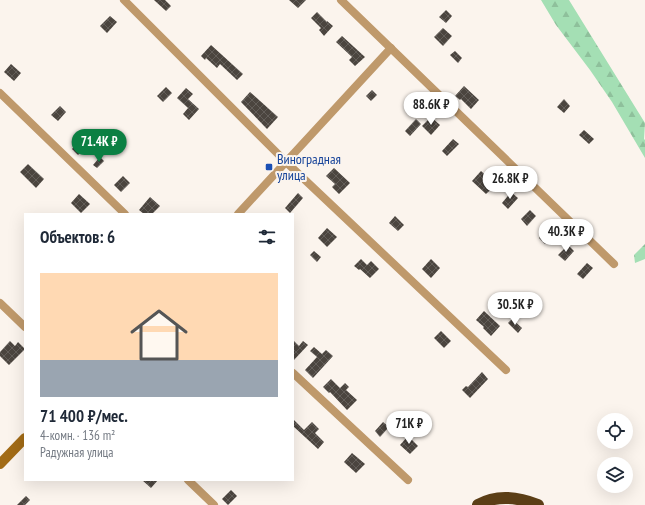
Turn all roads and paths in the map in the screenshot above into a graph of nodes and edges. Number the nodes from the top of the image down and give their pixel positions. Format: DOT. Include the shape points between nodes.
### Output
graph roads {
  1 [pos="124,0"];
  2 [pos="341,0"];
  3 [pos="391,48"];
  4 [pos="0,93"];
  5 [pos="286,162"];
  6 [pos="124,213"];
  7 [pos="239,213"];
  8 [pos="614,264"];
  9 [pos="0,303"];
  10 [pos="24,326"];
  11 [pos="506,370"];
  12 [pos="294,374"];
  13 [pos="24,439"];
  14 [pos="0,464"];
  15 [pos="408,480"];
  16 [pos="189,481"];
  17 [pos="214,505"];
  18 [pos="478,505"];
  19 [pos="538,505"];
  1 -- 5 [label="street"];
  2 -- 3 [label="street"];
  3 -- 5 [label="street"];
  3 -- 8 [label="street"];
  4 -- 6 [label="street"];
  5 -- 7 [label="street"];
  5 -- 11 [label="street"];
  9 -- 10 [label="street"];
  12 -- 15 [label="street"];
  13 -- 14 [label="street"];
  16 -- 17 [label="street"];
  18 -- 19 [label="highway" via="504,497 526,500"];
}
